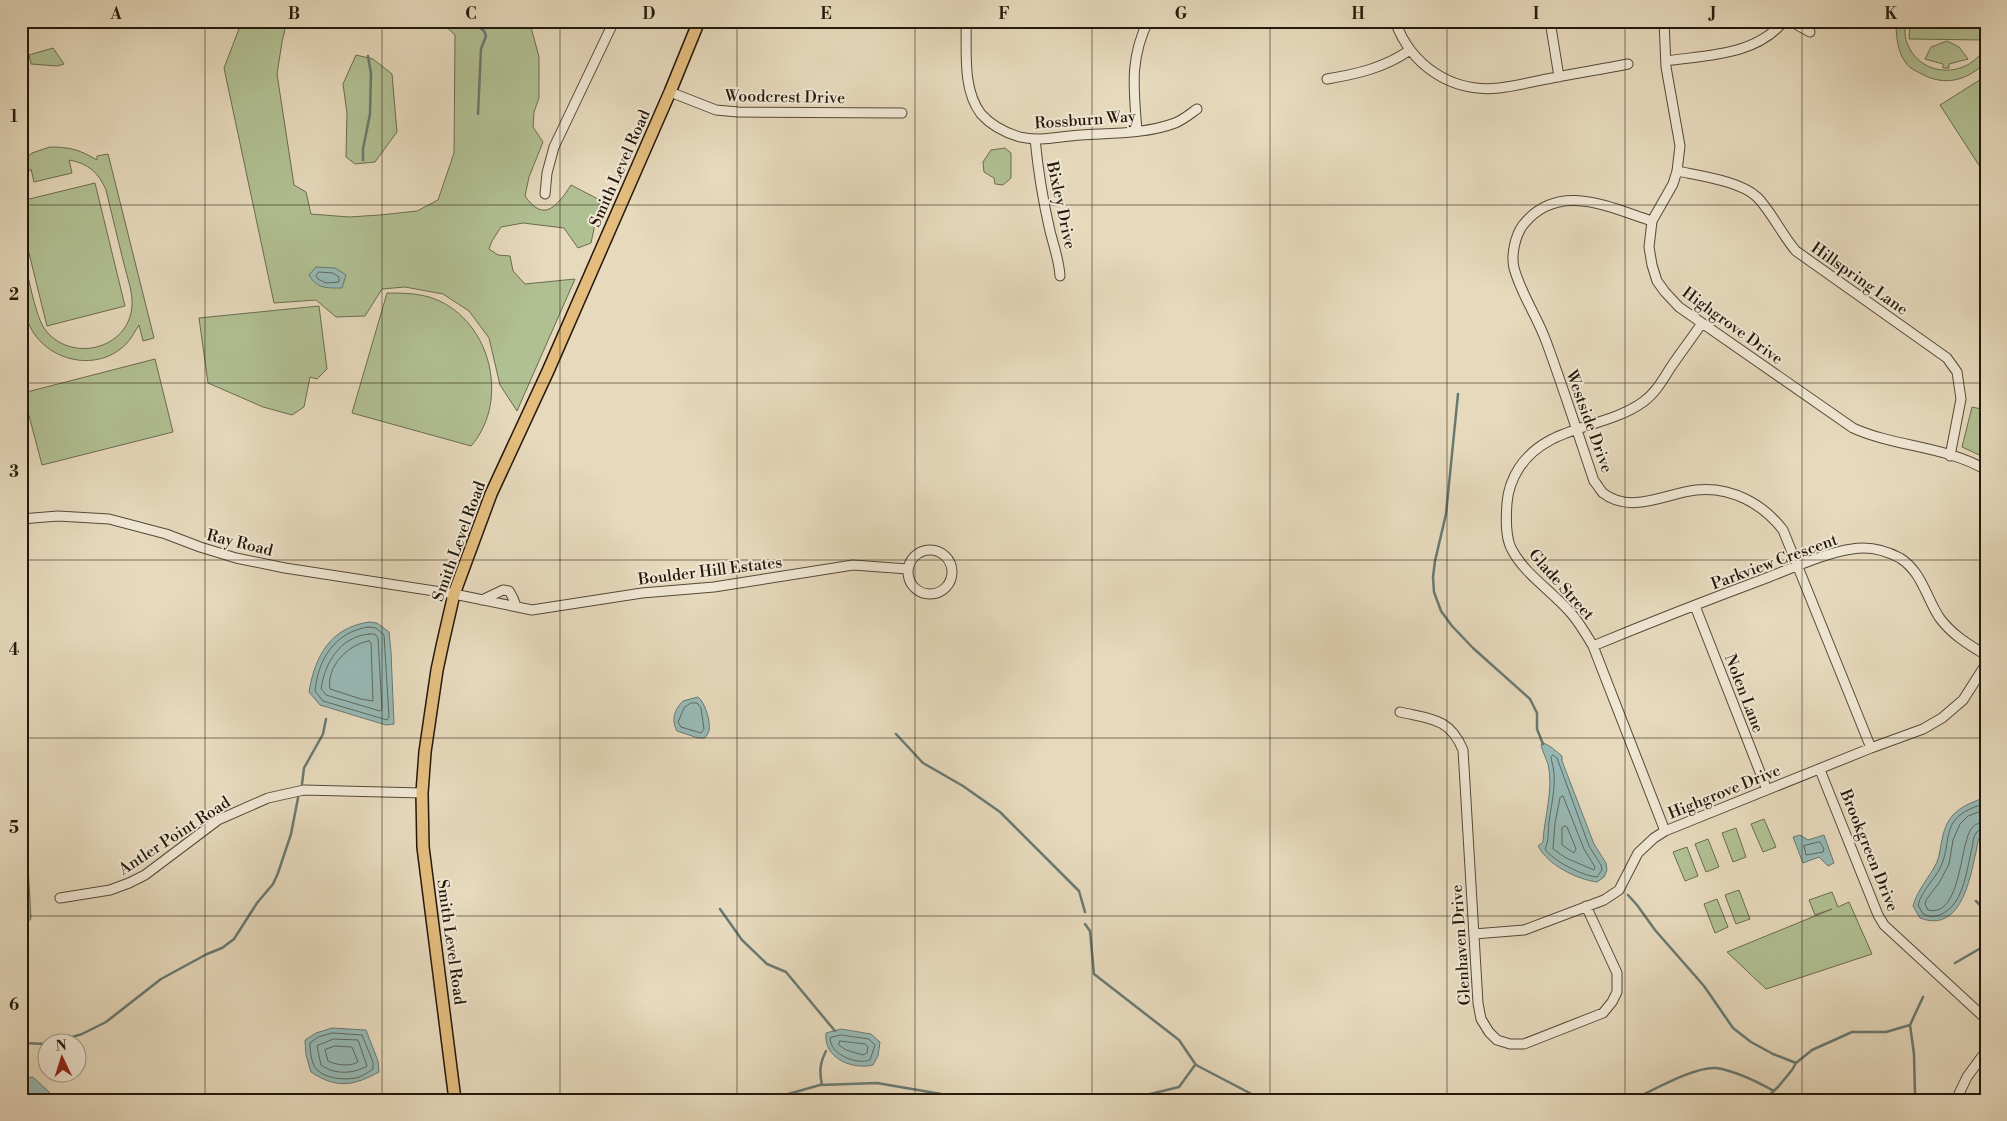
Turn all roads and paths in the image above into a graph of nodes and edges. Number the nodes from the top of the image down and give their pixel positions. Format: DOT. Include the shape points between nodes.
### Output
graph roads {
  1 [pos="614,21"];
  2 [pos="704,21"];
  3 [pos="966,21"];
  4 [pos="1148,21"];
  5 [pos="1395,21"];
  6 [pos="1550,21"];
  7 [pos="1664,21"];
  8 [pos="1784,21"];
  9 [pos="1790,21"];
  10 [pos="697,26"];
  11 [pos="1810,32"];
  12 [pos="1410,50"];
  13 [pos="1666,62"];
  14 [pos="1628,64"];
  15 [pos="1560,76"];
  16 [pos="1327,79"];
  17 [pos="670,92"];
  18 [pos="1197,109"];
  19 [pos="902,113"];
  20 [pos="1137,131"];
  21 [pos="1035,139"];
  22 [pos="1677,171"];
  23 [pos="545,194"];
  24 [pos="1652,221"];
  25 [pos="1060,276"];
  26 [pos="1702,323"];
  27 [pos="1576,429"];
  28 [pos="1950,456"];
  29 [pos="1986,470"];
  30 [pos="21,519"];
  31 [pos="1798,566"];
  32 [pos="908,569"];
  33 [pos="454,594"];
  34 [pos="482,600"];
  35 [pos="516,606"];
  36 [pos="1695,606"];
  37 [pos="1592,646"];
  38 [pos="1986,656"];
  39 [pos="1986,664"];
  40 [pos="1400,712"];
  41 [pos="1870,748"];
  42 [pos="1820,770"];
  43 [pos="1767,790"];
  44 [pos="422,793"];
  45 [pos="1664,831"];
  46 [pos="60,898"];
  47 [pos="1586,906"];
  48 [pos="1474,934"];
  49 [pos="1986,1019"];
  50 [pos="1986,1051"];
  51 [pos="456,1100"];
  52 [pos="1956,1100"];
  1 -- 23 [label="street" via="554,147"];
  2 -- 10 [label="main road, Smith Level Road"];
  3 -- 21 [label="street, Rossburn Way" via="968,80 981,113 1008,133"];
  4 -- 20 [label="street" via="1138,47 1133,75"];
  5 -- 12 [label="street"];
  6 -- 15 [label="street"];
  7 -- 13 [label="street, Highgrove Drive"];
  8 -- 13 [label="street" via="1761,42 1750,47"];
  9 -- 11 [label="street"];
  10 -- 17 [label="main road, Smith Level Road"];
  12 -- 15 [label="street" via="1436,74 1468,87 1500,88"];
  12 -- 16 [label="street" via="1378,68"];
  13 -- 22 [label="street, Highgrove Drive" via="1680,146"];
  14 -- 15 [label="street"];
  17 -- 19 [label="street, Woodcrest Drive" via="716,110 738,112"];
  17 -- 33 [label="main road, Smith Level Road" via="491,494"];
  18 -- 20 [label="street, Rossburn Way" via="1177,123"];
  20 -- 21 [label="street, Rossburn Way"];
  21 -- 25 [label="street, Bixley Drive" via="1041,190"];
  22 -- 24 [label="street, Highgrove Drive"];
  22 -- 28 [label="street, Hillspring Lane" via="1750,192 1758,198 1796,251 1947,358 1957,372 1961,399"];
  24 -- 26 [label="street, Highgrove Drive" via="1649,247 1657,280 1679,307"];
  24 -- 27 [label="street, Westside Drive" via="1592,202 1564,201 1552,202 1536,211 1520,230 1514,248 1514,266 1545,338"];
  26 -- 27 [label="street, Glade Street" via="1658,388 1644,402"];
  26 -- 28 [label="street, Highgrove Drive" via="1853,428 1870,436"];
  27 -- 31 [label="street, Westside Drive" via="1594,480 1603,493 1617,500 1632,502 1646,502 1696,490 1717,490 1737,495 1755,503 1774,518 1783,530"];
  27 -- 37 [label="street, Glade Street" via="1542,444 1527,456 1507,494 1507,530 1510,546 1520,563 1569,611"];
  28 -- 29 [label="street, Highgrove Drive"];
  30 -- 33 [label="street, Ray Road" via="58,516 109,519 236,558"];
  31 -- 36 [label="street, Parkview Crescent"];
  31 -- 38 [label="street, Parkview Crescent" via="1851,549 1870,548 1891,554 1906,562 1916,574 1939,616 1952,632"];
  31 -- 41 [label="street, Westside Drive"];
  32 -- 32 [label="street" via="910,582 926,594 940,592 951,577 950,563 933,551 914,557"];
  32 -- 35 [label="street, Boulder Hill Estates" via="853,565 532,610"];
  33 -- 34 [label="street, Boulder Hill Estates"];
  33 -- 44 [label="main road, Smith Level Road" via="437,670 424,752"];
  34 -- 35 [label="street, Boulder Hill Estates"];
  34 -- 35 [label="street" via="503,590 509,592"];
  36 -- 37 [label="street, Parkview Crescent"];
  36 -- 43 [label="street, Nolen Lane"];
  37 -- 45 [label="street, Glade Street"];
  39 -- 41 [label="street, Highgrove Drive" via="1963,700 1942,718 1923,729"];
  40 -- 48 [label="street, Glenhaven Drive" via="1439,721 1458,736 1464,750"];
  41 -- 42 [label="street, Highgrove Drive"];
  42 -- 43 [label="street, Highgrove Drive"];
  42 -- 49 [label="street, Brookgreen Drive" via="1878,915"];
  43 -- 45 [label="street, Highgrove Drive"];
  44 -- 46 [label="street, Antler Point Road" via="314,790 268,798 218,820 145,875 129,883 110,890"];
  44 -- 51 [label="main road, Smith Level Road" via="423,847"];
  45 -- 47 [label="street, Highgrove Drive" via="1638,853 1619,890"];
  47 -- 48 [label="street, Highgrove Drive" via="1524,930"];
  47 -- 48 [label="street, Glenhaven Drive" via="1617,973 1617,992 1603,1013 1524,1044 1497,1040 1482,1019"];
  50 -- 52 [label="street"];
}
